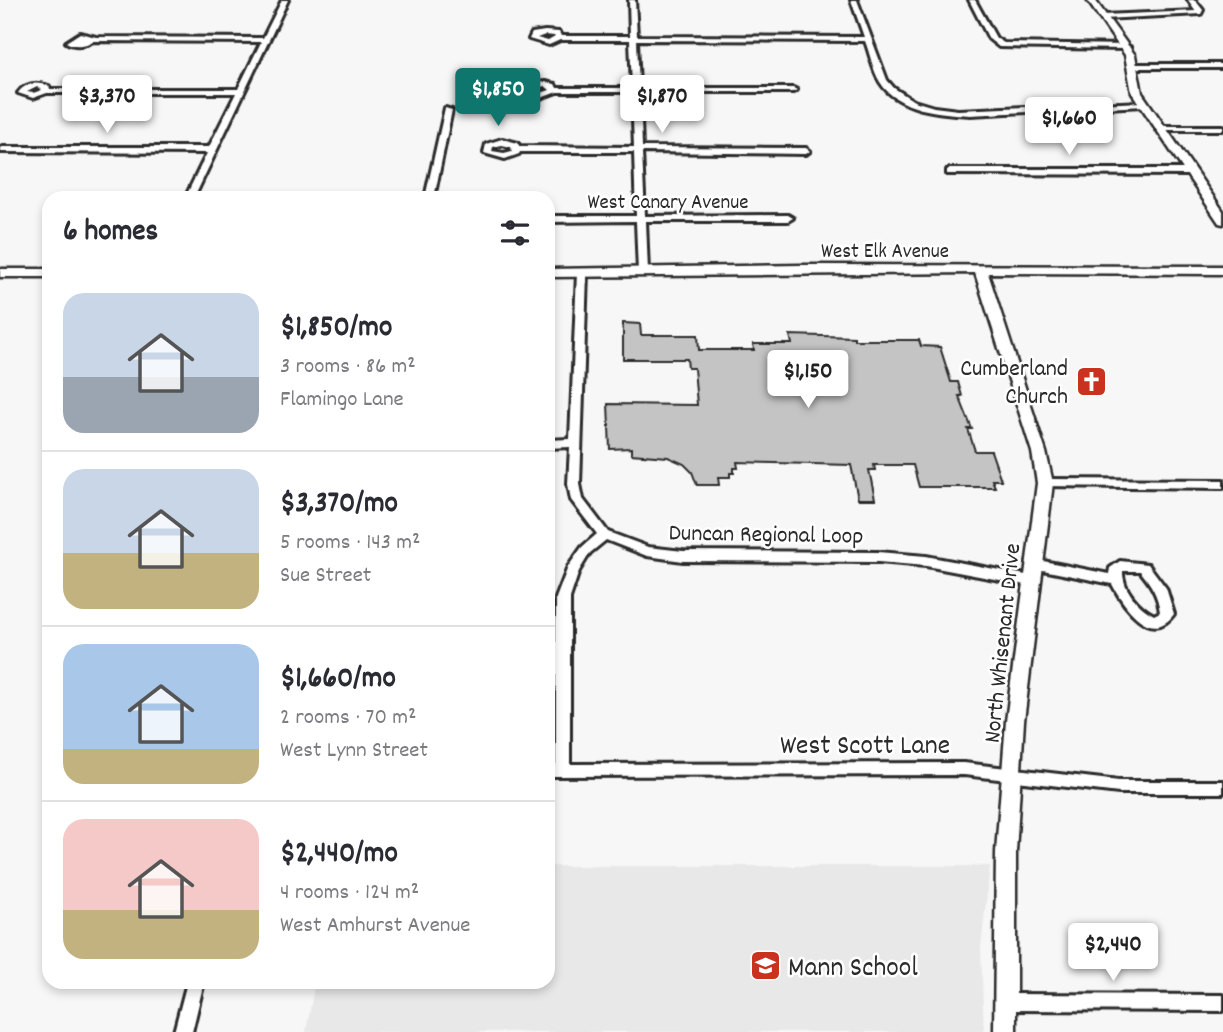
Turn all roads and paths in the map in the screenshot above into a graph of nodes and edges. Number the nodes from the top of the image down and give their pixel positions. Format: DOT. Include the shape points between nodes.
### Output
graph roads {
  1 [pos="285,0"];
  2 [pos="632,0"];
  3 [pos="854,0"];
  4 [pos="972,0"];
  5 [pos="1091,0"];
  6 [pos="1191,0"];
  7 [pos="1103,17"];
  8 [pos="559,38"];
  9 [pos="632,38"];
  10 [pos="92,39"];
  11 [pos="868,39"];
  12 [pos="265,40"];
  13 [pos="1126,47"];
  14 [pos="1134,66"];
  15 [pos="1223,66"];
  16 [pos="555,89"];
  17 [pos="635,90"];
  18 [pos="793,90"];
  19 [pos="46,91"];
  20 [pos="241,91"];
  21 [pos="1144,104"];
  22 [pos="448,110"];
  23 [pos="1159,128"];
  24 [pos="1223,128"];
  25 [pos="1,149"];
  26 [pos="518,149"];
  27 [pos="212,150"];
  28 [pos="637,150"];
  29 [pos="806,151"];
  30 [pos="950,172"];
  31 [pos="1188,172"];
  32 [pos="192,191"];
  33 [pos="431,191"];
  34 [pos="640,218"];
  35 [pos="788,218"];
  36 [pos="555,219"];
  37 [pos="1223,220"];
  38 [pos="980,270"];
  39 [pos="1223,270"];
  40 [pos="643,272"];
  41 [pos="0,273"];
  42 [pos="42,273"];
  43 [pos="555,273"];
  44 [pos="582,273"];
  45 [pos="575,443"];
  46 [pos="555,444"];
  47 [pos="1045,483"];
  48 [pos="1223,484"];
  49 [pos="604,535"];
  50 [pos="1032,572"];
  51 [pos="1118,580"];
  52 [pos="556,770"];
  53 [pos="1013,773"];
  54 [pos="1223,787"];
  55 [pos="193,989"];
  56 [pos="1004,1002"];
  57 [pos="1223,1003"];
  58 [pos="183,1032"];
  59 [pos="1005,1032"];
  1 -- 12 [label="street"];
  2 -- 9 [label="street"];
  3 -- 11 [label="street"];
  4 -- 13 [label="street" via="993,39 1002,45"];
  5 -- 7 [label="street"];
  6 -- 7 [label="street" via="1199,13"];
  7 -- 13 [label="street"];
  8 -- 9 [label="street"];
  9 -- 11 [label="street"];
  9 -- 17 [label="street"];
  10 -- 12 [label="street"];
  11 -- 21 [label="street" via="889,88 929,108 970,113"];
  12 -- 20 [label="street"];
  13 -- 14 [label="street"];
  14 -- 15 [label="street"];
  14 -- 21 [label="street" via="1134,85"];
  16 -- 17 [label="street"];
  17 -- 18 [label="street"];
  17 -- 28 [label="street"];
  19 -- 20 [label="street"];
  20 -- 27 [label="street"];
  21 -- 23 [label="street"];
  22 -- 33 [label="street"];
  23 -- 24 [label="street"];
  23 -- 31 [label="street"];
  25 -- 27 [label="street"];
  26 -- 28 [label="street"];
  27 -- 32 [label="street"];
  28 -- 29 [label="street"];
  28 -- 34 [label="street"];
  30 -- 31 [label="street"];
  31 -- 37 [label="street"];
  34 -- 35 [label="street, West Canary Avenue"];
  34 -- 36 [label="street, West Canary Avenue"];
  34 -- 40 [label="street"];
  38 -- 39 [label="street, West Elk Avenue"];
  38 -- 40 [label="street, West Elk Avenue"];
  38 -- 47 [label="street, North Whisenant Drive"];
  40 -- 44 [label="street, West Elk Avenue"];
  41 -- 42 [label="street"];
  43 -- 44 [label="street, West Elk Avenue"];
  44 -- 45 [label="street"];
  45 -- 46 [label="street"];
  45 -- 49 [label="street" via="577,500"];
  47 -- 48 [label="street"];
  47 -- 50 [label="street, North Whisenant Drive"];
  49 -- 50 [label="street, Duncan Regional Loop" via="647,551 683,556 878,557"];
  49 -- 52 [label="street" via="586,550 563,597"];
  50 -- 51 [label="street"];
  50 -- 53 [label="street, North Whisenant Drive"];
  51 -- 51 [label="street" via="1131,610 1158,621 1167,614 1165,599 1143,567 1120,566 1115,571"];
  52 -- 53 [label="street, West Scott Lane" via="964,769"];
  53 -- 54 [label="street, West Scott Lane" via="1119,787"];
  53 -- 56 [label="street, North Whisenant Drive" via="1006,852"];
  55 -- 58 [label="street"];
  56 -- 57 [label="street"];
  56 -- 59 [label="street, North Whisenant Drive"];
}
